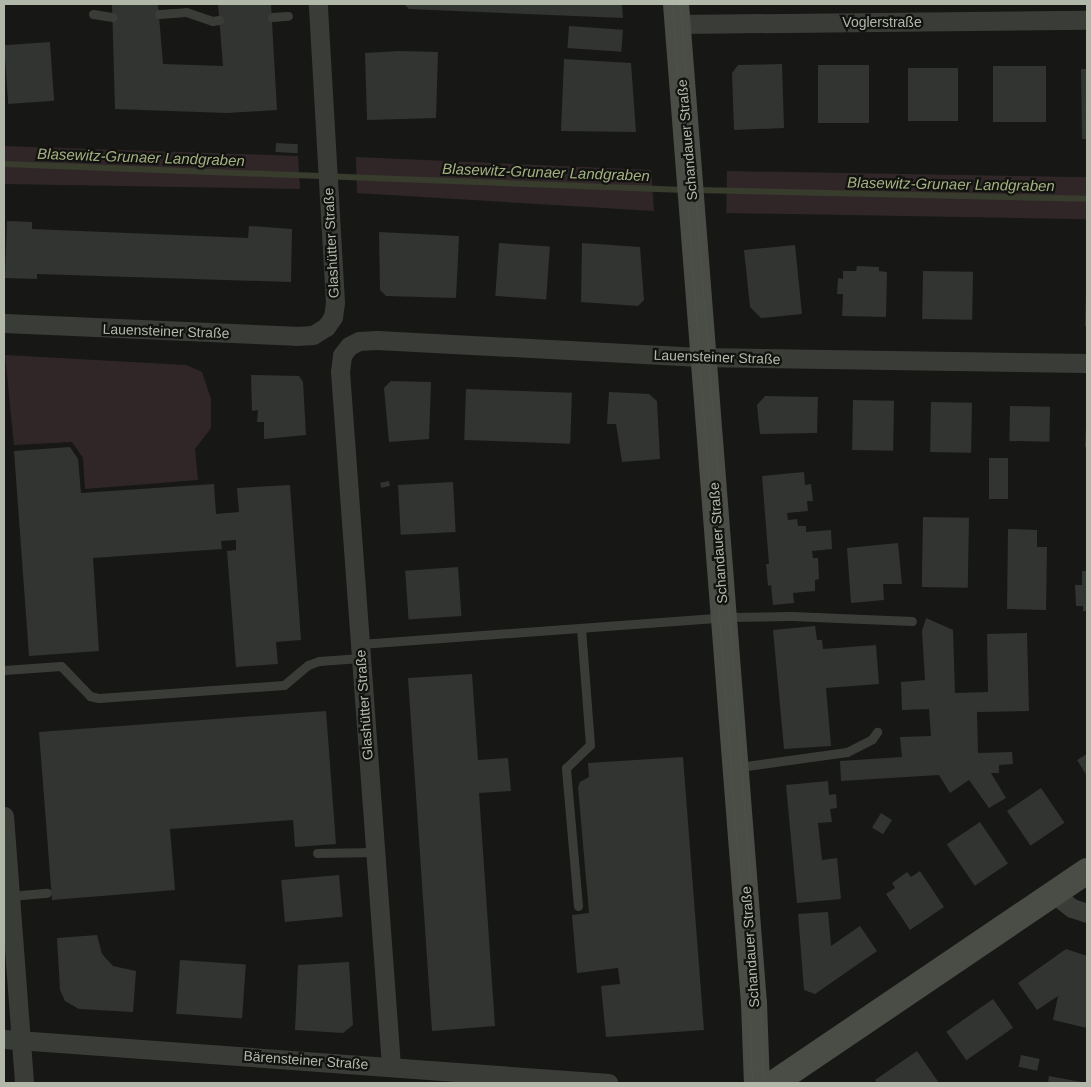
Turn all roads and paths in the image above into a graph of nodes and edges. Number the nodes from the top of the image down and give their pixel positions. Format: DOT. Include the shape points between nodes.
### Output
graph roads {
  1 [pos="318,4"];
  2 [pos="93,14"];
  3 [pos="159,14"];
  4 [pos="677,14"];
  5 [pos="288,16"];
  6 [pos="113,17"];
  7 [pos="272,17"];
  8 [pos="220,20"];
  9 [pos="1087,20"];
  10 [pos="4,323"];
  11 [pos="326,327"];
  12 [pos="348,346"];
  13 [pos="704,358"];
  14 [pos="1087,363"];
  15 [pos="724,618"];
  16 [pos="912,621"];
  17 [pos="581,628"];
  18 [pos="360,651"];
  19 [pos="4,670"];
  20 [pos="877,732"];
  21 [pos="736,767"];
  22 [pos="4,816"];
  23 [pos="376,852"];
  24 [pos="317,853"];
  25 [pos="1087,871"];
  26 [pos="47,893"];
  27 [pos="1054,894"];
  28 [pos="10,896"];
  29 [pos="578,906"];
  30 [pos="1087,913"];
  31 [pos="12,1039"];
  32 [pos="391,1066"];
  33 [pos="24,1083"];
  34 [pos="608,1083"];
  35 [pos="757,1083"];
  36 [pos="774,1083"];
  1 -- 11 [label="street, Glashütter Straße" via="335,302 333,317"];
  2 -- 6 [label="lane"];
  3 -- 8 [label="lane" via="186,12 212,21"];
  4 -- 9 [label="street, Voglerstraße"];
  4 -- 13 [label="main road, Schandauer Straße"];
  5 -- 7 [label="lane"];
  10 -- 11 [label="street, Lauensteiner Straße" via="296,336 313,335"];
  12 -- 13 [label="street, Lauensteiner Straße" via="359,341 377,340"];
  12 -- 18 [label="street, Glashütter Straße" via="342,355 340,372"];
  13 -- 14 [label="street, Lauensteiner Straße"];
  13 -- 15 [label="main road, Schandauer Straße"];
  15 -- 16 [label="lane" via="791,616"];
  15 -- 17 [label="lane"];
  15 -- 21 [label="main road, Schandauer Straße"];
  17 -- 18 [label="lane"];
  17 -- 29 [label="lane" via="590,745 566,768"];
  18 -- 19 [label="lane" via="308,665 284,685 99,698 90,696 61,666"];
  18 -- 23 [label="street, Glashütter Straße"];
  20 -- 21 [label="lane" via="872,739 848,752"];
  21 -- 35 [label="main road, Schandauer Straße"];
  22 -- 28 [label="street"];
  23 -- 24 [label="lane"];
  23 -- 32 [label="street, Glashütter Straße"];
  25 -- 27 [label="main road"];
  26 -- 28 [label="lane"];
  27 -- 30 [label="street" via="1072,908"];
  27 -- 36 [label="main road"];
  28 -- 31 [label="street"];
  31 -- 32 [label="street, Bärensteiner Straße"];
  31 -- 33 [label="street"];
  32 -- 34 [label="street, Bärensteiner Straße"];
}
